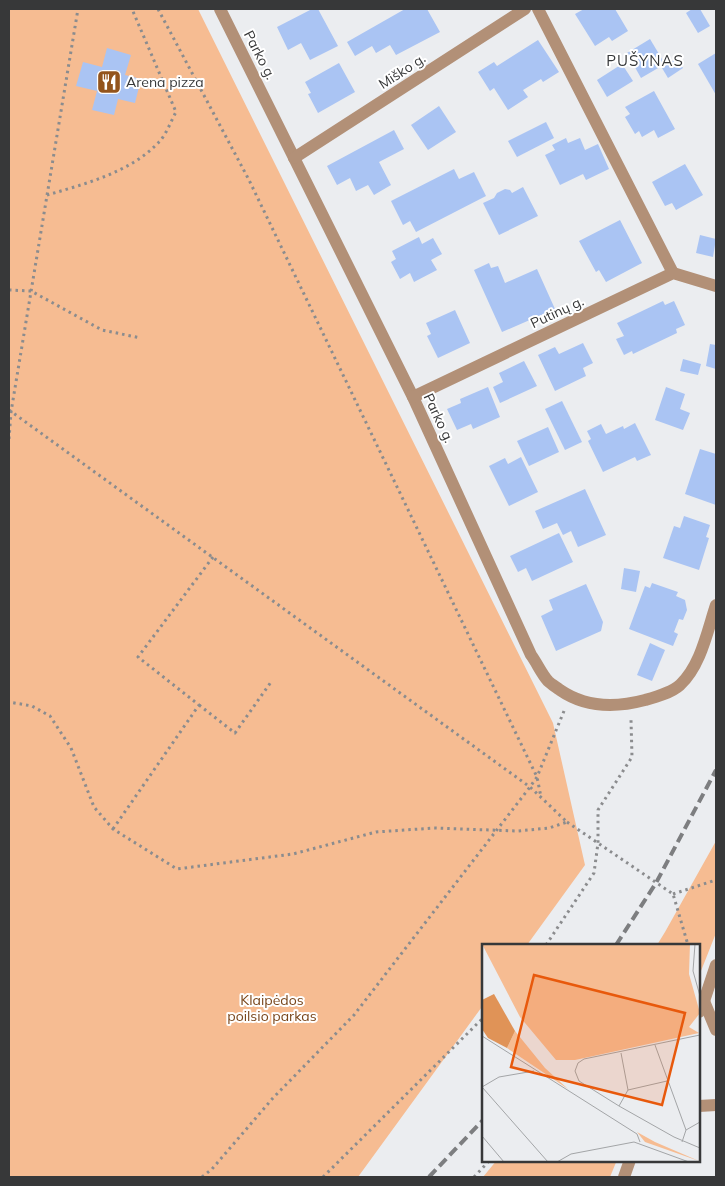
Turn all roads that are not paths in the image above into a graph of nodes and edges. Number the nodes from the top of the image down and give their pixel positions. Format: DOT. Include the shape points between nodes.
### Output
graph roads {
  1 [pos="220,9"];
  2 [pos="525,9"];
  3 [pos="538,9"];
  4 [pos="294,158"];
  5 [pos="673,273"];
  6 [pos="716,286"];
  7 [pos="413,398"];
  8 [pos="716,605"];
  9 [pos="716,965"];
  10 [pos="702,1006"];
  11 [pos="716,1030"];
  12 [pos="716,1105"];
  13 [pos="700,1106"];
  14 [pos="630,1161"];
  15 [pos="624,1177"];
  1 -- 4 [label="street, Parko g."];
  2 -- 4 [label="street, Miško g."];
  3 -- 5 [label="street"];
  4 -- 7 [label="street, Parko g."];
  5 -- 6 [label="street"];
  5 -- 7 [label="street, Putinų g."];
  7 -- 8 [label="street, Parko g." via="531,655 548,682 589,704 631,704 658,696 679,686 689,673 700,654"];
  9 -- 10 [label="street"];
  10 -- 11 [label="street"];
  12 -- 13 [label="street"];
  14 -- 15 [label="street"];
}
